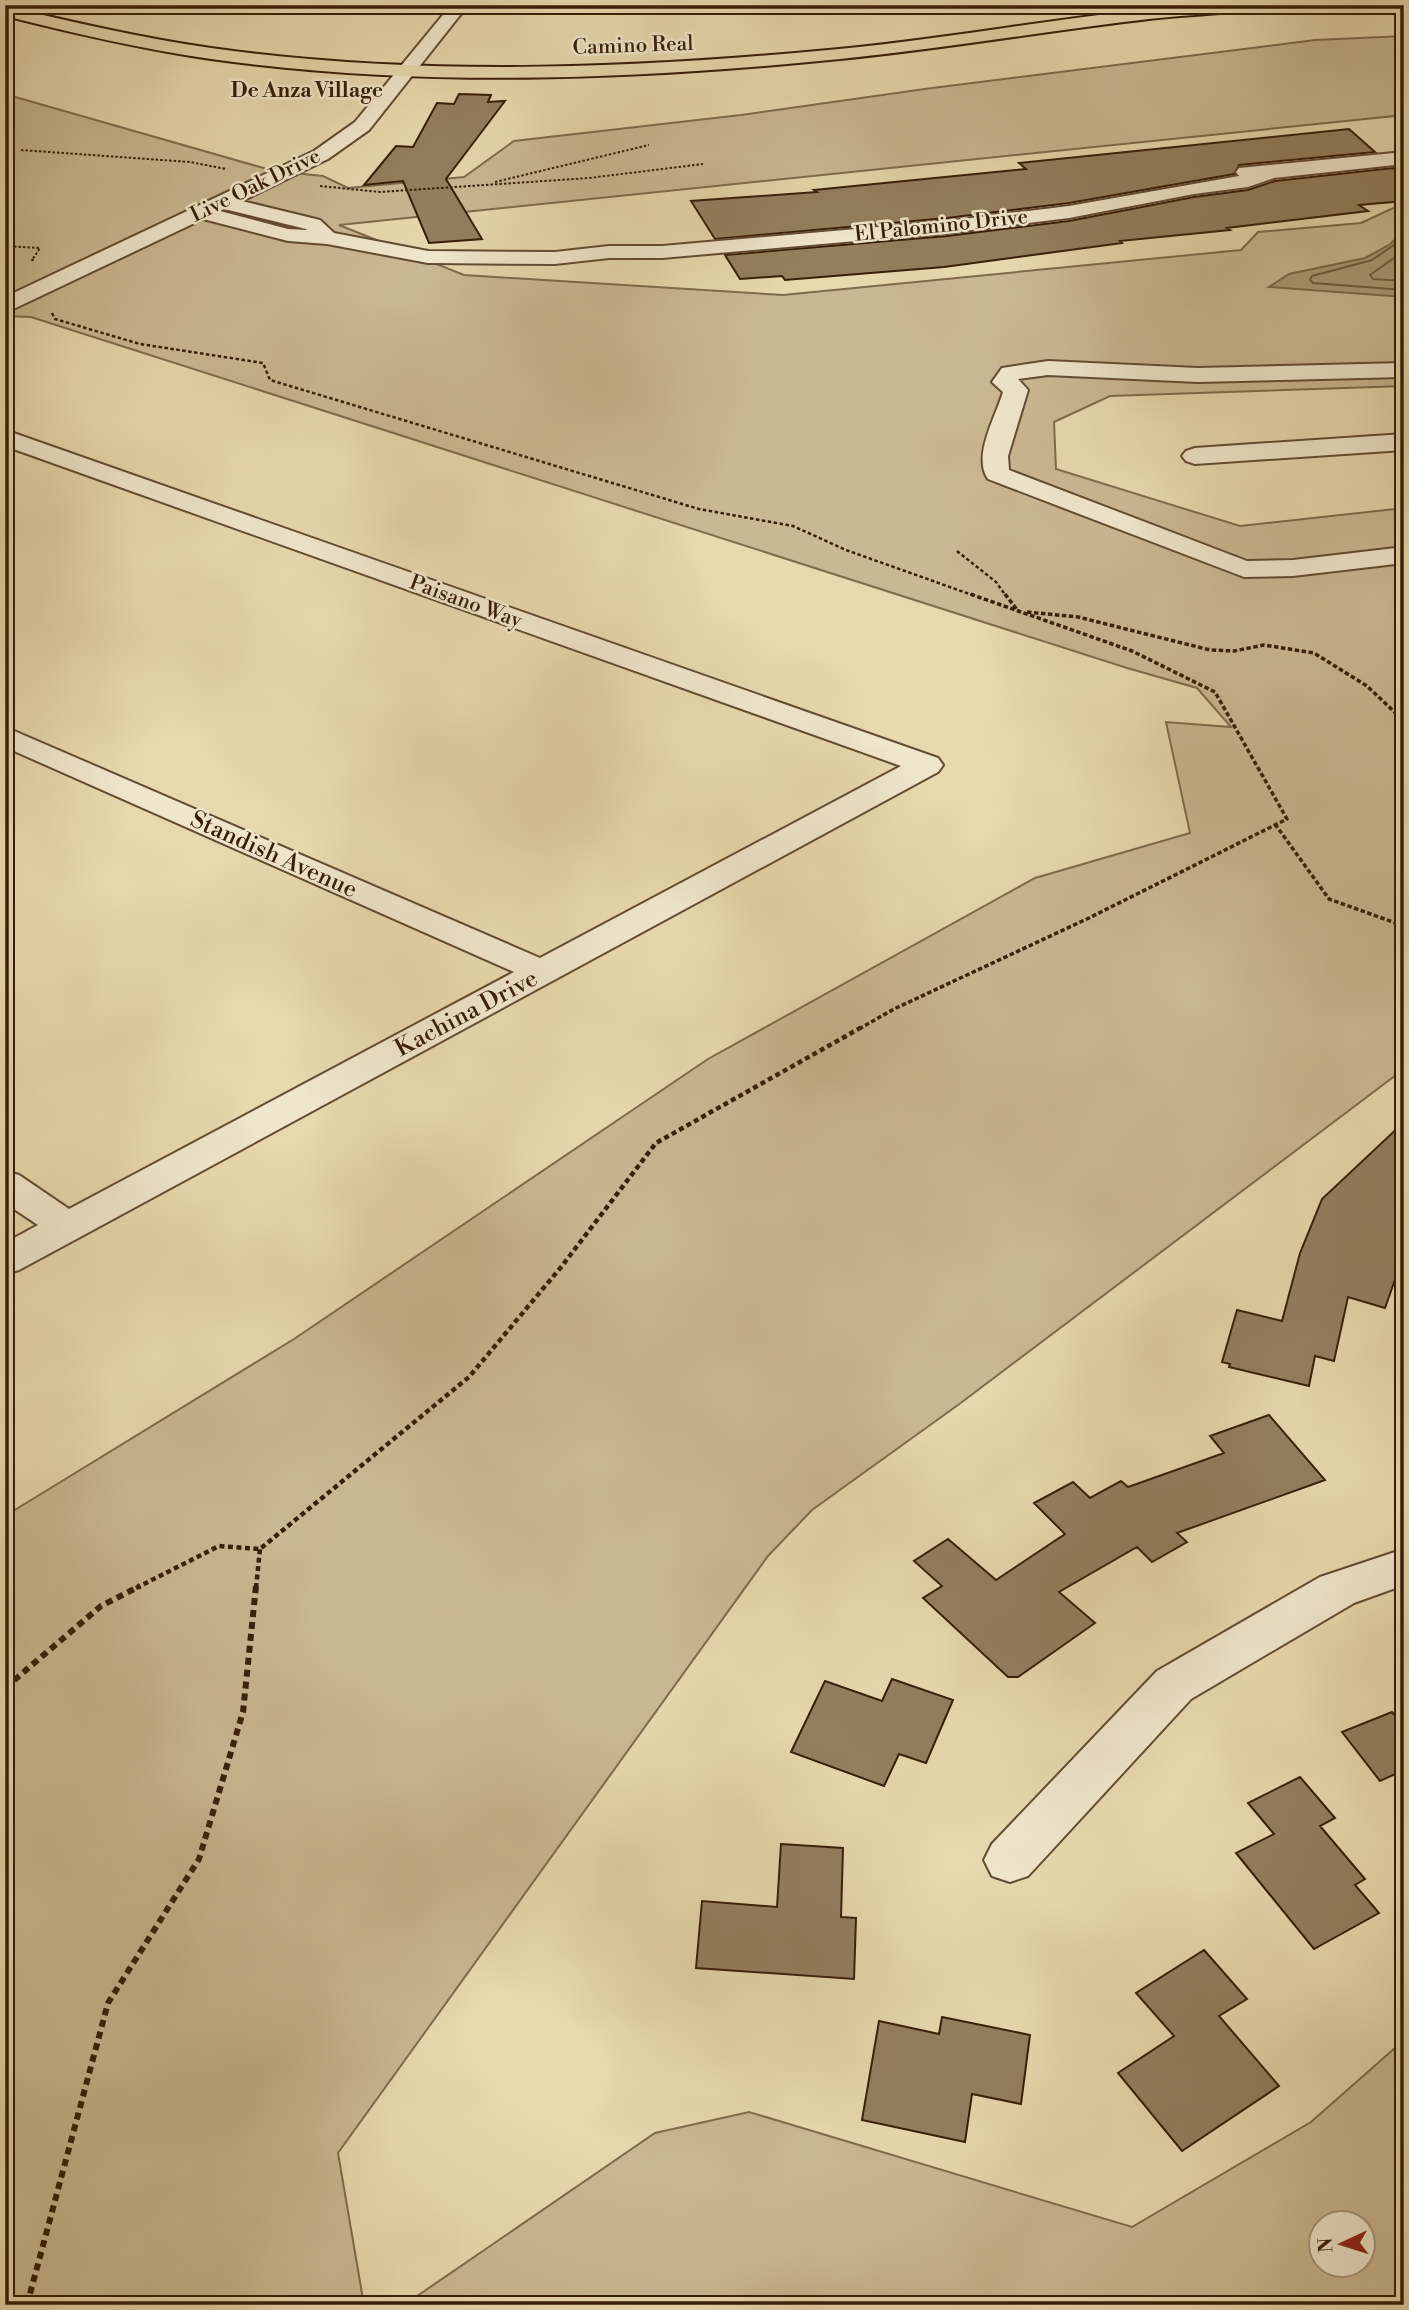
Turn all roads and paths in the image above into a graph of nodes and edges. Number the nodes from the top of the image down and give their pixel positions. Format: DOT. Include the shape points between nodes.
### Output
graph roads {
  1 [pos="460,5"];
  2 [pos="1263,5"];
  3 [pos="5,11"];
  4 [pos="404,72"];
  5 [pos="649,145"];
  6 [pos="21,150"];
  7 [pos="1404,158"];
  8 [pos="703,164"];
  9 [pos="272,177"];
  10 [pos="481,185"];
  11 [pos="221,202"];
  12 [pos="200,212"];
  13 [pos="297,220"];
  14 [pos="273,231"];
  15 [pos="327,238"];
  16 [pos="5,246"];
  17 [pos="56,281"];
  18 [pos="5,306"];
  19 [pos="51,310"];
  20 [pos="1404,370"];
  21 [pos="5,437"];
  22 [pos="1404,442"];
  23 [pos="1195,456"];
  24 [pos="957,551"];
  25 [pos="1404,555"];
  26 [pos="1019,611"];
  27 [pos="1404,722"];
  28 [pos="5,736"];
  29 [pos="927,765"];
  30 [pos="1275,824"];
  31 [pos="1404,926"];
  32 [pos="542,972"];
  33 [pos="5,1184"];
  34 [pos="68,1227"];
  35 [pos="5,1260"];
  36 [pos="260,1549"];
  37 [pos="1404,1567"];
  38 [pos="5,1688"];
  39 [pos="1010,1860"];
  40 [pos="27,2305"];
  1 -- 4 [label="street, Live Oak Drive"];
  2 -- 4 [label="main road, Camino Real" via="672,69"];
  3 -- 4 [label="main road, Camino Real" via="76,31 198,51"];
  4 -- 9 [label="street, Live Oak Drive" via="362,126 321,155"];
  5 -- 10 [label="path"];
  6 -- 9 [label="path" via="190,162"];
  7 -- 15 [label="street, El Palomino Drive" via="1270,172 1248,181 1069,212 662,252 498,260 428,257"];
  8 -- 10 [label="path"];
  9 -- 10 [label="path" via="380,192"];
  9 -- 11 [label="street, Live Oak Drive"];
  11 -- 12 [label="street, Live Oak Drive"];
  11 -- 13 [label="street, El Palomino Drive"];
  12 -- 14 [label="street, El Palomino Drive"];
  12 -- 17 [label="street, Live Oak Drive"];
  13 -- 14 [label="street"];
  13 -- 15 [label="street, El Palomino Drive" via="313,224"];
  14 -- 15 [label="street, El Palomino Drive"];
  16 -- 17 [label="path" via="40,248 27,269"];
  17 -- 18 [label="street, Live Oak Drive"];
  19 -- 26 [label="path" via="55,319 140,344 263,363 270,380 699,509 793,526 846,550"];
  20 -- 25 [label="street" via="1198,375 1048,368 1010,373 1004,382 1016,390 995,456 997,474 1244,569"];
  21 -- 29 [label="street, Paisano Way"];
  22 -- 23 [label="street"];
  24 -- 26 [label="path" via="996,582"];
  26 -- 27 [label="path" via="1078,617 1210,650 1264,645 1314,653 1367,686"];
  26 -- 30 [label="path" via="1132,651 1215,692 1287,819"];
  28 -- 32 [label="street, Standish Avenue"];
  29 -- 32 [label="street, Kachina Drive"];
  30 -- 31 [label="path" via="1329,899"];
  30 -- 36 [label="path" via="894,1009 656,1143 562,1266 468,1377"];
  32 -- 34 [label="street, Kachina Drive"];
  33 -- 34 [label="street"];
  34 -- 35 [label="street, Kachina Drive"];
  36 -- 38 [label="path" via="219,1546 101,1606"];
  36 -- 40 [label="path" via="243,1712 199,1859 108,2003"];
  37 -- 39 [label="street" via="1337,1590 1174,1685"];
}
